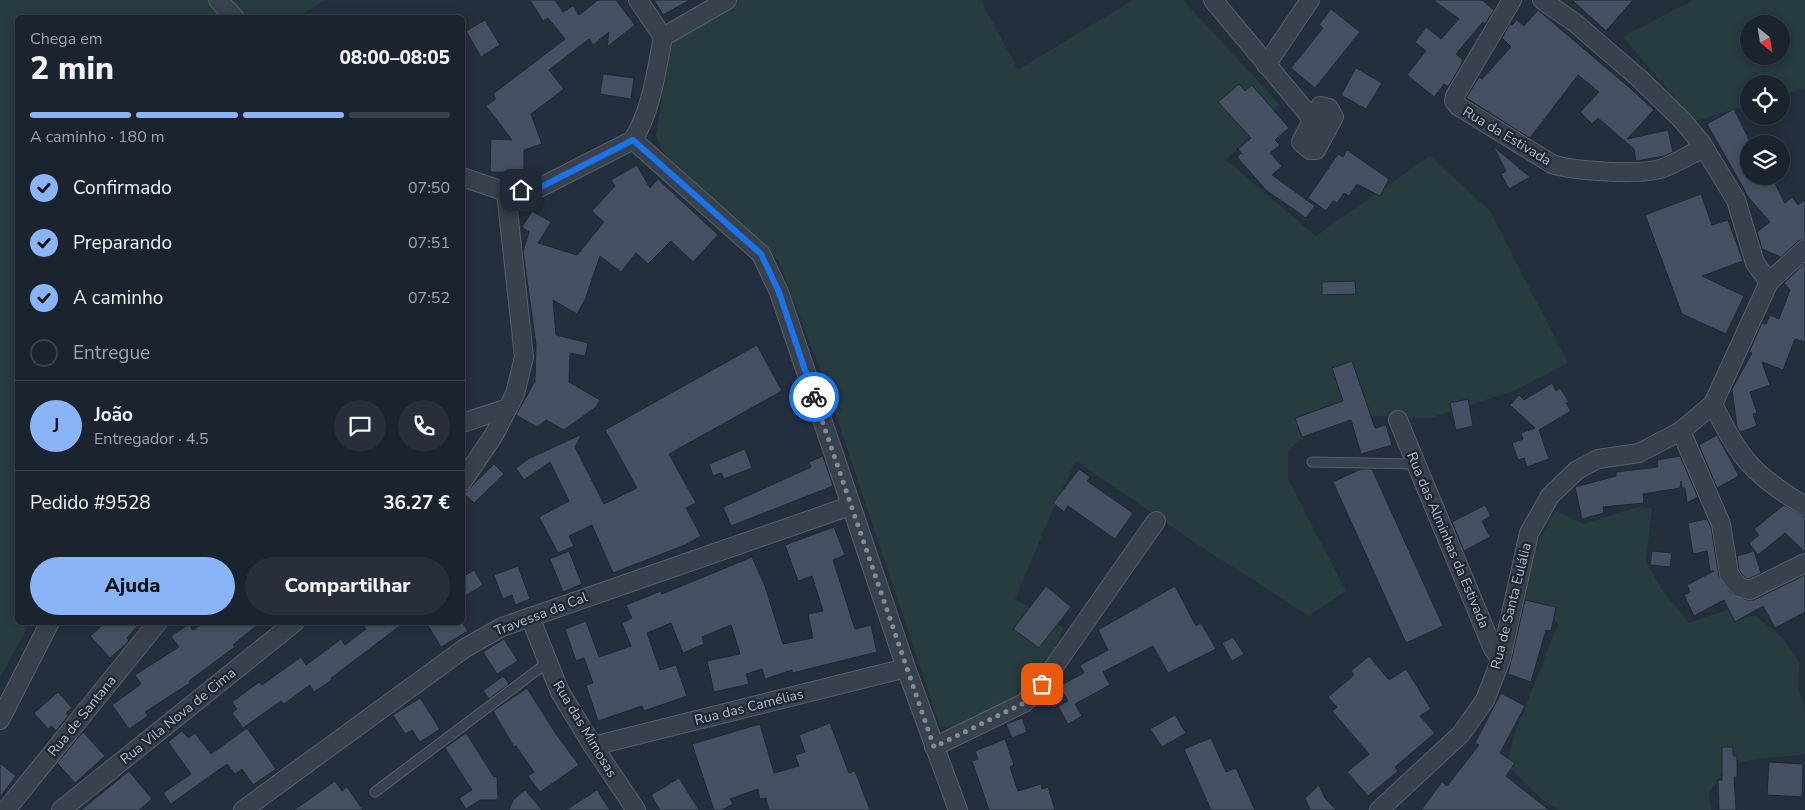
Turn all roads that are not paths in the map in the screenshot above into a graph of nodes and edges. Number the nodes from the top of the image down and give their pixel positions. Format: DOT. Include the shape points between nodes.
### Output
graph roads {
  1 [pos="218,0"];
  2 [pos="638,0"];
  3 [pos="727,0"];
  4 [pos="1213,0"];
  5 [pos="1310,0"];
  6 [pos="1512,0"];
  7 [pos="1542,0"];
  8 [pos="232,15"];
  9 [pos="663,37"];
  10 [pos="1266,65"];
  11 [pos="1314,121"];
  12 [pos="633,140"];
  13 [pos="1704,148"];
  14 [pos="465,178"];
  15 [pos="506,192"];
  16 [pos="1805,249"];
  17 [pos="1769,282"];
  18 [pos="1713,404"];
  19 [pos="508,408"];
  20 [pos="1398,420"];
  21 [pos="465,422"];
  22 [pos="1680,431"];
  23 [pos="1312,462"];
  24 [pos="1416,464"];
  25 [pos="465,478"];
  26 [pos="850,506"];
  27 [pos="1805,506"];
  28 [pos="1156,521"];
  29 [pos="1805,563"];
  30 [pos="530,617"];
  31 [pos="48,625"];
  32 [pos="156,625"];
  33 [pos="291,625"];
  34 [pos="1501,659"];
  35 [pos="548,662"];
  36 [pos="906,668"];
  37 [pos="0,720"];
  38 [pos="592,746"];
  39 [pos="934,747"];
  40 [pos="375,792"];
  41 [pos="6,810"];
  42 [pos="61,810"];
  43 [pos="243,810"];
  44 [pos="636,810"];
  45 [pos="958,810"];
  46 [pos="1379,810"];
  1 -- 8 [label="street"];
  2 -- 9 [label="street"];
  3 -- 9 [label="street"];
  4 -- 10 [label="street"];
  5 -- 10 [label="street"];
  6 -- 13 [label="street, Rua da Estivada" via="1455,96 1458,106 1552,164 1568,169 1662,169"];
  7 -- 13 [label="street" via="1574,22 1640,80 1682,120"];
  9 -- 12 [label="street" via="650,102"];
  10 -- 11 [label="street"];
  12 -- 15 [label="street" via="537,189"];
  12 -- 26 [label="street" via="761,254 779,292"];
  13 -- 17 [label="street" via="1736,200 1755,263"];
  14 -- 15 [label="street"];
  15 -- 19 [label="street" via="524,357"];
  16 -- 17 [label="street, Rua de Santa Eulália"];
  17 -- 18 [label="street, Rua de Santa Eulália"];
  18 -- 22 [label="street, Rua de Santa Eulália"];
  18 -- 27 [label="street" via="1732,444 1754,471"];
  19 -- 21 [label="street"];
  19 -- 25 [label="street"];
  20 -- 24 [label="street, Rua das Alminhas da Estivada"];
  22 -- 29 [label="street" via="1720,524 1728,574 1739,586 1750,590"];
  22 -- 34 [label="street, Rua de Santa Eulália" via="1639,453 1598,459 1577,470 1550,496 1529,533"];
  23 -- 24 [label="lane"];
  24 -- 34 [label="street, Rua das Alminhas da Estivada" via="1493,649"];
  26 -- 30 [label="street, Travessa da Cal"];
  26 -- 36 [label="street"];
  28 -- 39 [label="street" via="1042,684 1024,703"];
  30 -- 35 [label="street, Rua das Mimosas"];
  30 -- 43 [label="street, Travessa da Cal" via="502,627 465,648"];
  31 -- 37 [label="street"];
  32 -- 41 [label="street, Rua de Santana"];
  33 -- 42 [label="street, Rua Vila Nova de Cima"];
  34 -- 46 [label="street, Rua de Santa Eulália" via="1485,700 1461,734"];
  35 -- 38 [label="street, Rua das Mimosas" via="560,692"];
  35 -- 40 [label="lane"];
  36 -- 38 [label="street, Rua das Camélias"];
  36 -- 39 [label="street"];
  38 -- 44 [label="street, Rua das Mimosas"];
  39 -- 45 [label="street"];
}
